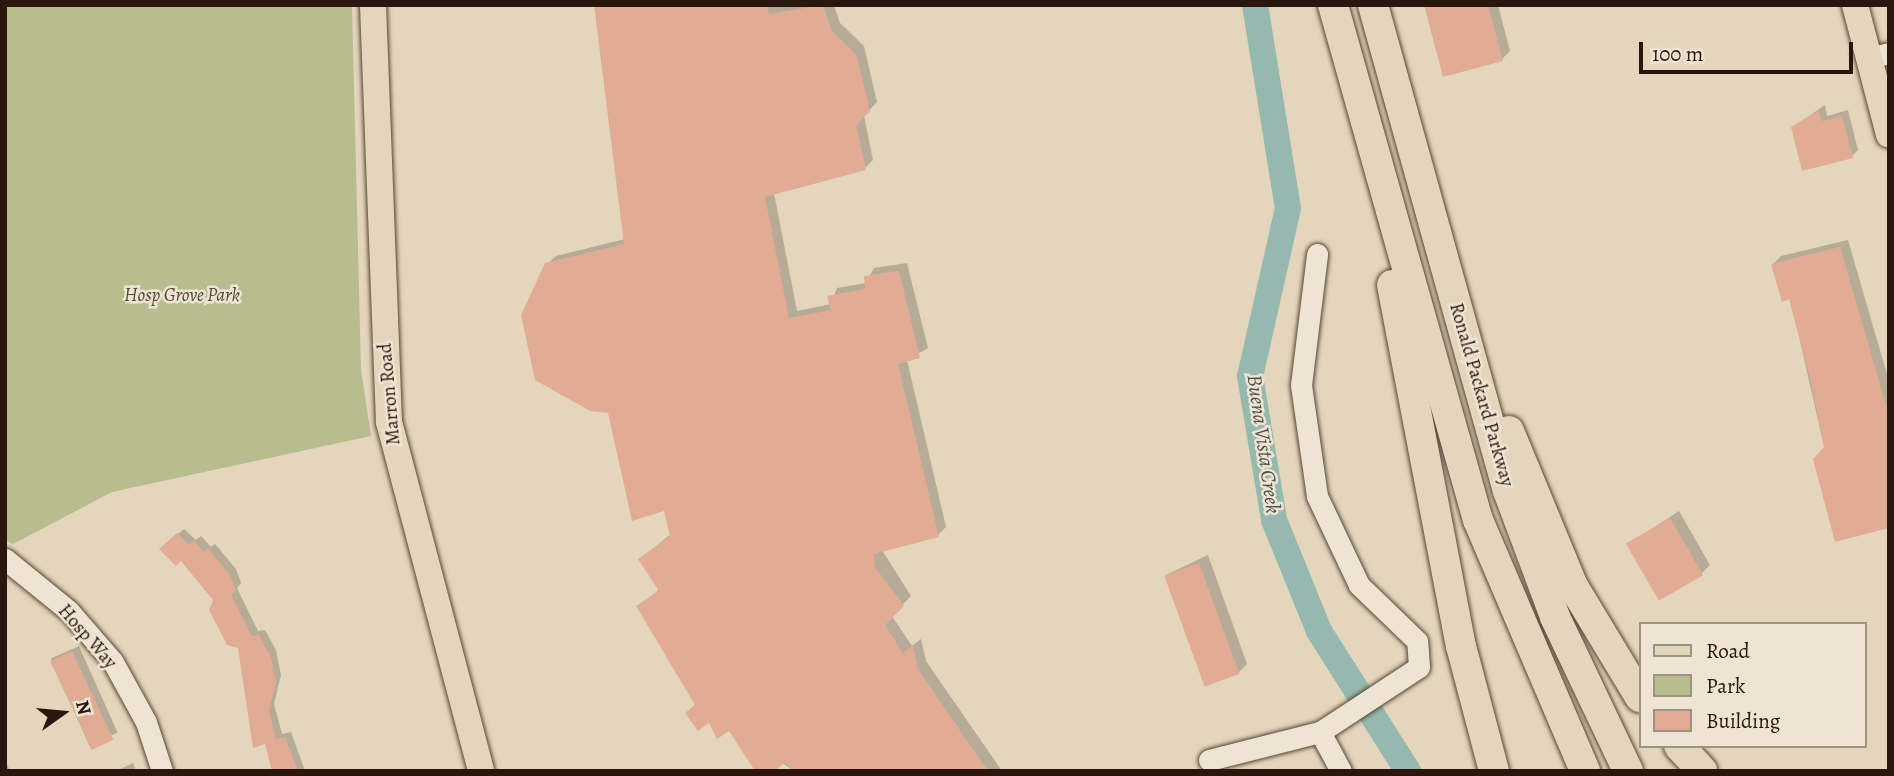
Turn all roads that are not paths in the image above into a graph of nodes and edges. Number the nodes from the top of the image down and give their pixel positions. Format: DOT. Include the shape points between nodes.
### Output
graph roads {
  1 [pos="373,5"];
  2 [pos="1333,5"];
  3 [pos="1373,5"];
  4 [pos="1855,5"];
  5 [pos="1879,56"];
  6 [pos="1368,132"];
  7 [pos="1889,135"];
  8 [pos="1437,238"];
  9 [pos="1317,254"];
  10 [pos="5,559"];
  11 [pos="1638,694"];
  12 [pos="1320,732"];
  13 [pos="1681,748"];
  14 [pos="1209,760"];
  15 [pos="162,771"];
  16 [pos="481,771"];
  17 [pos="1341,771"];
  18 [pos="1494,771"];
  19 [pos="1585,771"];
  20 [pos="1628,771"];
  21 [pos="1702,771"];
  1 -- 16 [label="main road, Marron Road" via="389,422"];
  2 -- 6 [label="highway, Ronald Packard Parkway"];
  3 -- 8 [label="highway, Ronald Packard Parkway"];
  4 -- 5 [label="main road"];
  5 -- 7 [label="main road"];
  6 -- 18 [label="highway" via="1445,565"];
  6 -- 19 [label="highway, Ronald Packard Parkway" via="1478,520"];
  8 -- 11 [label="highway" via="1544,523 1606,647"];
  8 -- 20 [label="highway, Ronald Packard Parkway" via="1531,554"];
  9 -- 12 [label="street" via="1301,385 1305,436 1333,541 1359,585 1417,641 1419,667 1392,690"];
  10 -- 15 [label="street, Hosp Way" via="69,611 113,662 146,722"];
  12 -- 14 [label="street"];
  12 -- 17 [label="street"];
  13 -- 21 [label="highway"];
}
